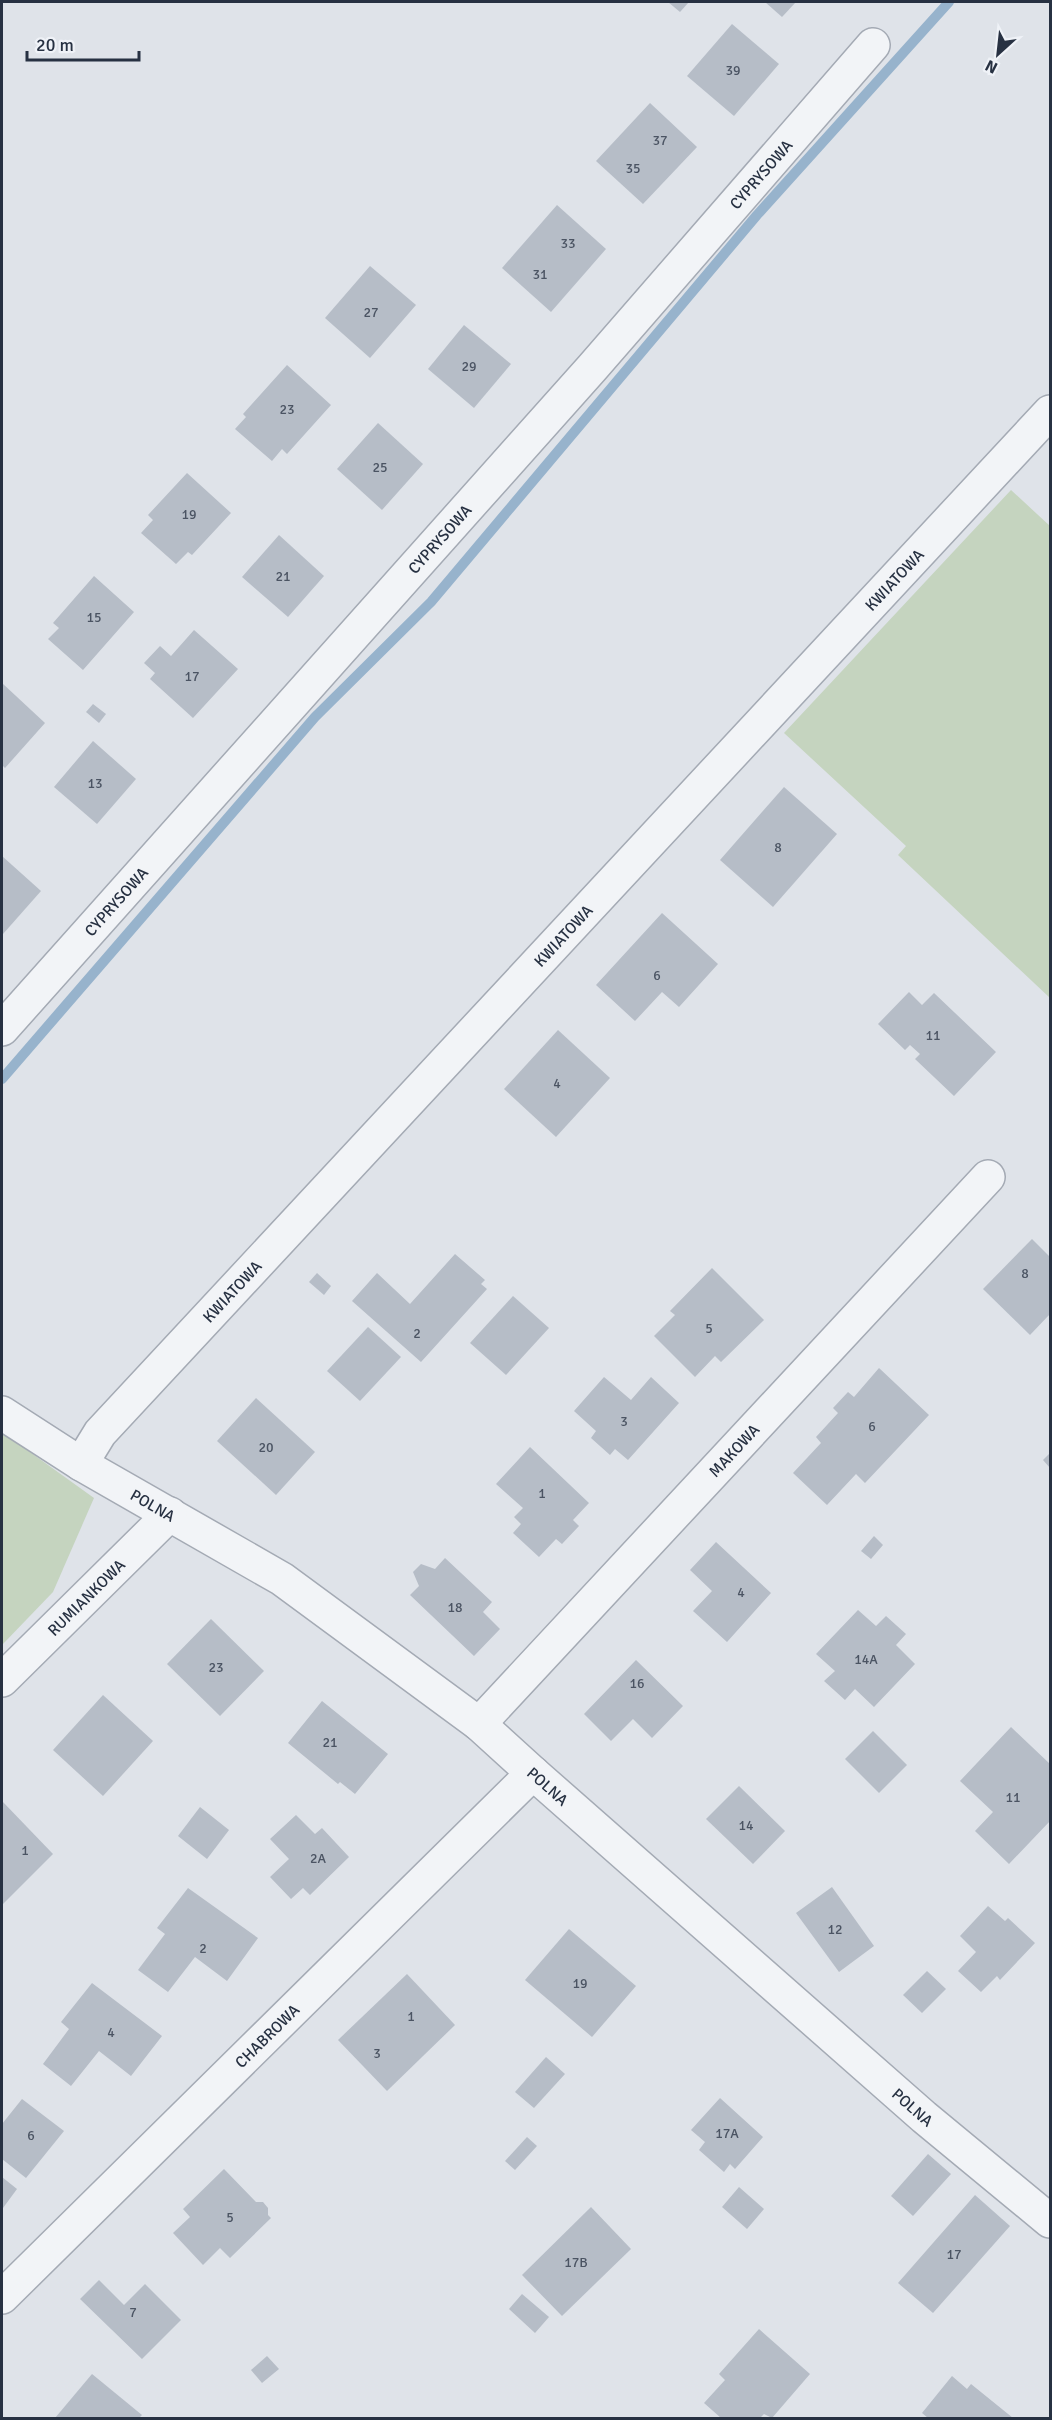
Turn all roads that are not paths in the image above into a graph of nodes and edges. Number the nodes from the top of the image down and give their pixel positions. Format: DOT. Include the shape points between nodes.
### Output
graph roads {
  1 [pos="873,45"];
  2 [pos="1050,412"];
  3 [pos="2,1029"];
  4 [pos="988,1177"];
  5 [pos="2,1413"];
  6 [pos="81,1464"];
  7 [pos="170,1514"];
  8 [pos="2,1680"];
  9 [pos="479,1724"];
  10 [pos="532,1773"];
  11 [pos="1050,2221"];
  12 [pos="2,2296"];
  1 -- 3 [label="street, CYPRYSOWA" via="592,368"];
  2 -- 6 [label="street, KWIATOWA" via="100,1433"];
  4 -- 9 [label="street, MAKOWA"];
  5 -- 6 [label="street, POLNA"];
  6 -- 7 [label="street, POLNA"];
  7 -- 8 [label="street, RUMIANKOWA"];
  7 -- 9 [label="street, POLNA" via="282,1579"];
  9 -- 10 [label="street, POLNA"];
  10 -- 11 [label="street, POLNA" via="924,2117"];
  10 -- 12 [label="street, CHABROWA"];
}
